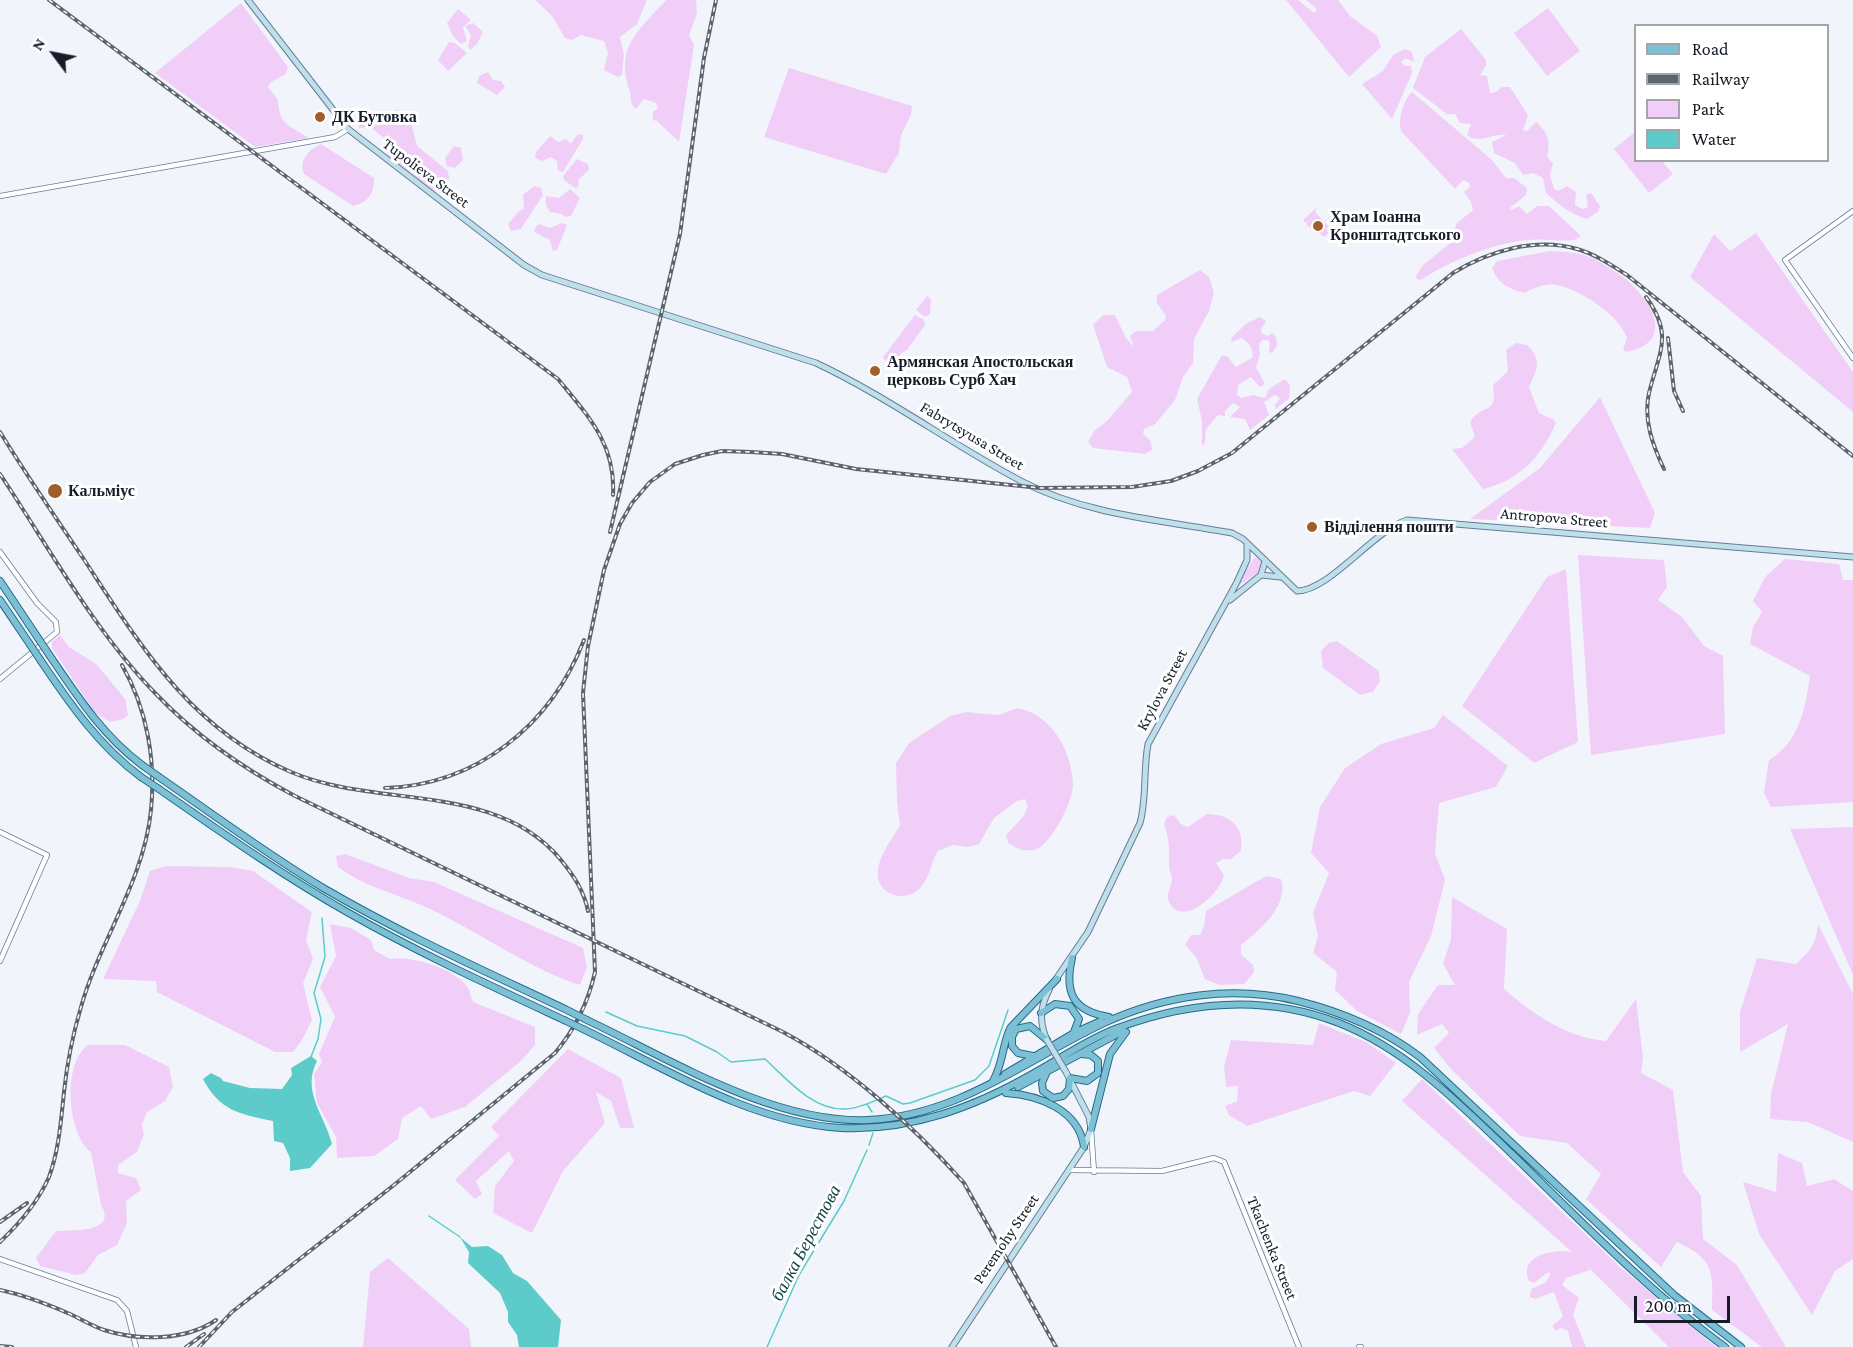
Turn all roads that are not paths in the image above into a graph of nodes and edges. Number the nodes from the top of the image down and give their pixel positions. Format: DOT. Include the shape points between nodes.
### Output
graph roads {
  1 [pos="248,0"];
  2 [pos="348,129"];
  3 [pos="0,196"];
  4 [pos="1853,211"];
  5 [pos="646,308"];
  6 [pos="1853,358"];
  7 [pos="1247,543"];
  8 [pos="0,552"];
  9 [pos="1260,556"];
  10 [pos="1853,558"];
  11 [pos="1247,560"];
  12 [pos="1265,561"];
  13 [pos="1261,575"];
  14 [pos="1281,577"];
  15 [pos="0,581"];
  16 [pos="1236,584"];
  17 [pos="1242,590"];
  18 [pos="0,600"];
  19 [pos="1226,603"];
  20 [pos="0,679"];
  21 [pos="0,832"];
  22 [pos="1072,958"];
  23 [pos="0,961"];
  24 [pos="1056,979"];
  25 [pos="1041,1013"];
  26 [pos="1127,1013"];
  27 [pos="1109,1017"];
  28 [pos="1139,1022"];
  29 [pos="1131,1028"];
  30 [pos="1074,1033"];
  31 [pos="1047,1040"];
  32 [pos="1081,1053"];
  33 [pos="1034,1056"];
  34 [pos="1046,1073"];
  35 [pos="1068,1075"];
  36 [pos="991,1084"];
  37 [pos="1006,1093"];
  38 [pos="985,1100"];
  39 [pos="790,1110"];
  40 [pos="787,1120"];
  41 [pos="1091,1129"];
  42 [pos="1518,1146"];
  43 [pos="1084,1147"];
  44 [pos="1511,1154"];
  45 [pos="1070,1170"];
  46 [pos="1094,1172"];
  47 [pos="0,1259"];
  48 [pos="1732,1344"];
  49 [pos="136,1347"];
  50 [pos="952,1347"];
  51 [pos="1299,1347"];
  52 [pos="1725,1347"];
  53 [pos="1742,1347"];
  1 -- 2 [label="main road, Tupolieva Street"];
  2 -- 3 [label="street" via="335,137"];
  2 -- 5 [label="main road, Tupolieva Street" via="524,265 542,275"];
  4 -- 6 [label="street" via="1785,261"];
  5 -- 7 [label="main road, Fabrytsyusa Street" via="816,363 856,382 1022,481 1088,507 1232,533"];
  7 -- 9 [label="main road, Fabrytsyusa Street"];
  7 -- 11 [label="main road"];
  8 -- 20 [label="street" via="56,622 54,637"];
  9 -- 11 [label="main road"];
  9 -- 12 [label="main road, Fabrytsyusa Street"];
  10 -- 14 [label="main road, Antropova Street" via="1421,519 1398,523 1307,591 1298,591"];
  11 -- 16 [label="main road, Krylova Street"];
  12 -- 13 [label="main road"];
  12 -- 14 [label="main road, Fabrytsyusa Street"];
  13 -- 14 [label="main road"];
  13 -- 17 [label="main road"];
  15 -- 39 [label="main road, bridge" via="96,720 119,746 333,894 740,1093"];
  16 -- 17 [label="main road"];
  16 -- 19 [label="main road, Krylova Street"];
  17 -- 19 [label="main road"];
  18 -- 40 [label="main road, bridge" via="73,708 102,742 141,777 275,869 425,954 723,1096"];
  19 -- 22 [label="main road, Krylova Street" via="1148,744 1140,823"];
  21 -- 23 [label="street" via="47,855"];
  22 -- 24 [label="main road, Krylova Street"];
  22 -- 27 [label="main road" via="1068,984 1074,999 1087,1011"];
  24 -- 25 [label="main road, Krylova Street"];
  24 -- 36 [label="main road" via="1011,1027 1003,1060"];
  25 -- 30 [label="main road" via="1054,1004 1070,1006 1079,1019"];
  25 -- 31 [label="main road"];
  26 -- 27 [label="main road"];
  26 -- 36 [label="main road"];
  26 -- 42 [label="main road" via="1167,1001 1232,992 1274,995 1327,1009 1405,1045"];
  27 -- 30 [label="main road"];
  28 -- 29 [label="main road"];
  28 -- 38 [label="main road" via="1114,1030"];
  28 -- 44 [label="main road" via="1189,1008 1239,1002 1266,1004 1330,1020 1408,1060"];
  29 -- 32 [label="main road"];
  29 -- 41 [label="main road" via="1110,1054"];
  30 -- 33 [label="main road"];
  31 -- 33 [label="main road" via="1030,1026 1016,1029 1012,1046 1018,1053"];
  31 -- 35 [label="main road, bridge"];
  32 -- 34 [label="main road"];
  32 -- 35 [label="main road" via="1095,1058 1098,1073 1087,1081"];
  33 -- 36 [label="main road"];
  34 -- 35 [label="main road" via="1041,1087 1045,1095 1053,1098 1067,1093"];
  34 -- 37 [label="main road"];
  35 -- 41 [label="main road" via="1086,1109"];
  36 -- 39 [label="main road" via="939,1106 882,1119 847,1119"];
  37 -- 38 [label="main road"];
  37 -- 43 [label="main road" via="1023,1095 1063,1111 1081,1130"];
  38 -- 40 [label="main road" via="950,1114 879,1127 841,1128"];
  39 -- 40 [label="main road"];
  41 -- 43 [label="main road, Peremohy Street"];
  41 -- 46 [label="street"];
  42 -- 44 [label="main road"];
  42 -- 48 [label="main road" via="1669,1290"];
  43 -- 45 [label="main road, Peremohy Street"];
  44 -- 52 [label="main road" via="1642,1279"];
  45 -- 46 [label="street"];
  45 -- 50 [label="main road, Peremohy Street"];
  46 -- 51 [label="street, Tkachenka Street" via="1162,1171 1221,1159"];
  47 -- 49 [label="street" via="117,1300 127,1311"];
  48 -- 53 [label="main road"];
}
